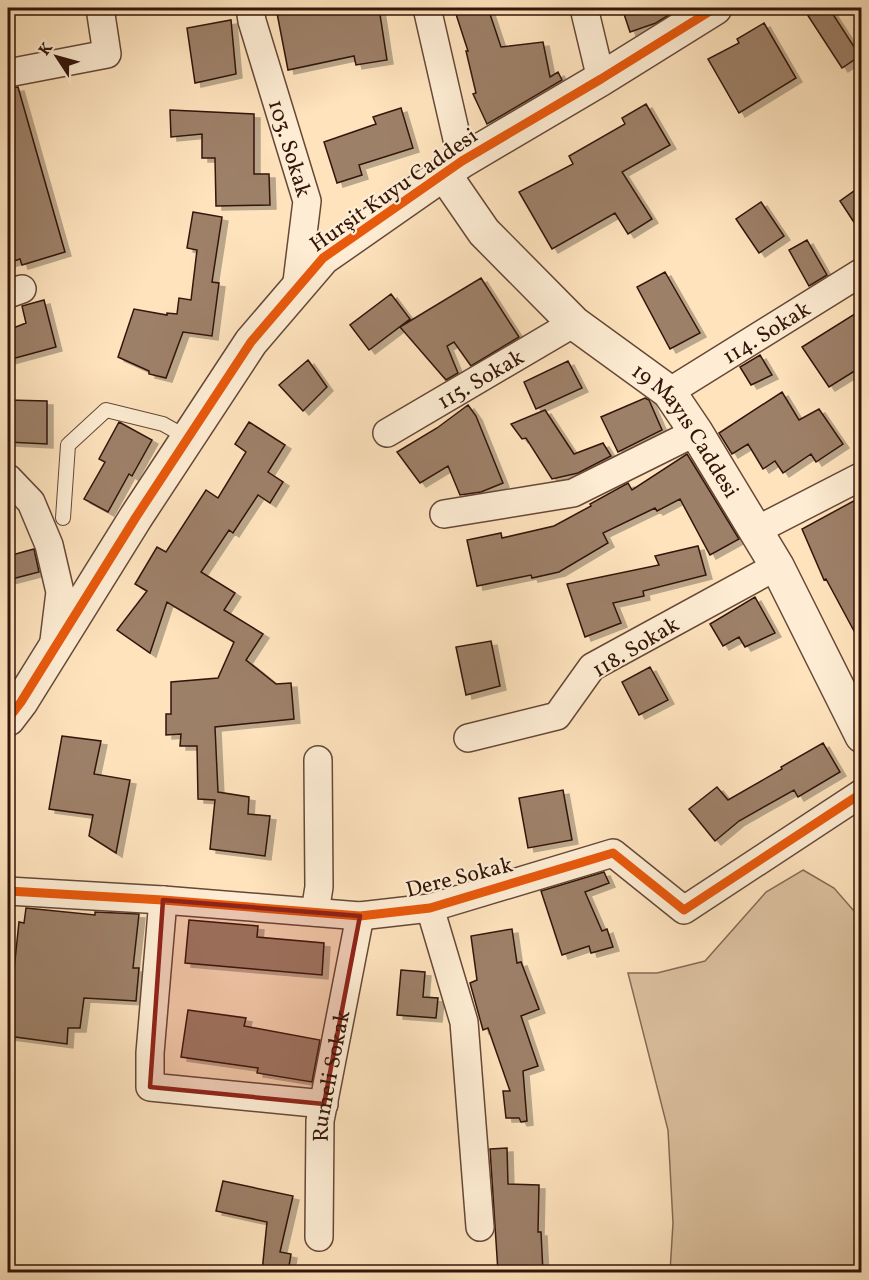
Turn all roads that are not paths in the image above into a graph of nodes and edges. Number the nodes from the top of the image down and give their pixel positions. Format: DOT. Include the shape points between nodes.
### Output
graph roads {
  1 [pos="100,8"];
  2 [pos="250,8"];
  3 [pos="427,8"];
  4 [pos="584,8"];
  5 [pos="715,8"];
  6 [pos="8,73"];
  7 [pos="601,79"];
  8 [pos="453,167"];
  9 [pos="861,272"];
  10 [pos="296,290"];
  11 [pos="574,323"];
  12 [pos="669,392"];
  13 [pos="696,432"];
  14 [pos="387,433"];
  15 [pos="188,438"];
  16 [pos="861,477"];
  17 [pos="8,478"];
  18 [pos="444,514"];
  19 [pos="63,518"];
  20 [pos="757,530"];
  21 [pos="777,566"];
  22 [pos="53,650"];
  23 [pos="8,719"];
  24 [pos="861,736"];
  25 [pos="468,738"];
  26 [pos="318,760"];
  27 [pos="861,793"];
  28 [pos="8,891"];
  29 [pos="163,900"];
  30 [pos="430,908"];
  31 [pos="315,912"];
  32 [pos="360,916"];
  33 [pos="324,1104"];
  34 [pos="480,1227"];
  35 [pos="319,1237"];
  1 -- 6 [label="street" via="107,54"];
  2 -- 10 [label="street, 103. Sokak" via="307,201"];
  3 -- 8 [label="street"];
  4 -- 7 [label="street"];
  5 -- 7 [label="street, Hurşit Kuyu Caddesi"];
  7 -- 8 [label="street, Hurşit Kuyu Caddesi"];
  8 -- 10 [label="street, Hurşit Kuyu Caddesi" via="323,258"];
  8 -- 11 [label="street, 19 Mayıs Caddesi" via="484,232"];
  9 -- 12 [label="street, 114. Sokak"];
  10 -- 15 [label="street, Hurşit Kuyu Caddesi" via="251,342"];
  11 -- 12 [label="street, 19 Mayıs Caddesi"];
  11 -- 14 [label="street, 115. Sokak"];
  12 -- 13 [label="street, 19 Mayıs Caddesi"];
  13 -- 18 [label="street" via="573,493"];
  13 -- 20 [label="street, 19 Mayıs Caddesi"];
  15 -- 19 [label="lane" via="163,424 106,410 68,445"];
  15 -- 22 [label="street, Hurşit Kuyu Caddesi"];
  16 -- 20 [label="street"];
  17 -- 22 [label="street" via="31,502 49,545 60,592"];
  20 -- 21 [label="street, 19 Mayıs Caddesi"];
  21 -- 24 [label="street, 19 Mayıs Caddesi"];
  21 -- 25 [label="street, 118. Sokak" via="592,667 557,716"];
  22 -- 23 [label="street, Hurşit Kuyu Caddesi"];
  26 -- 31 [label="street" via="319,887"];
  27 -- 30 [label="street, Dere Sokak" via="684,910 613,853"];
  28 -- 29 [label="street, Dere Sokak"];
  29 -- 31 [label="street, Dere Sokak"];
  29 -- 33 [label="street" via="150,1087"];
  30 -- 32 [label="street, Dere Sokak"];
  30 -- 34 [label="street" via="464,1022"];
  31 -- 32 [label="street, Dere Sokak"];
  32 -- 33 [label="street, Rumeli Sokak"];
  33 -- 35 [label="street, Rumeli Sokak" via="320,1121"];
}
